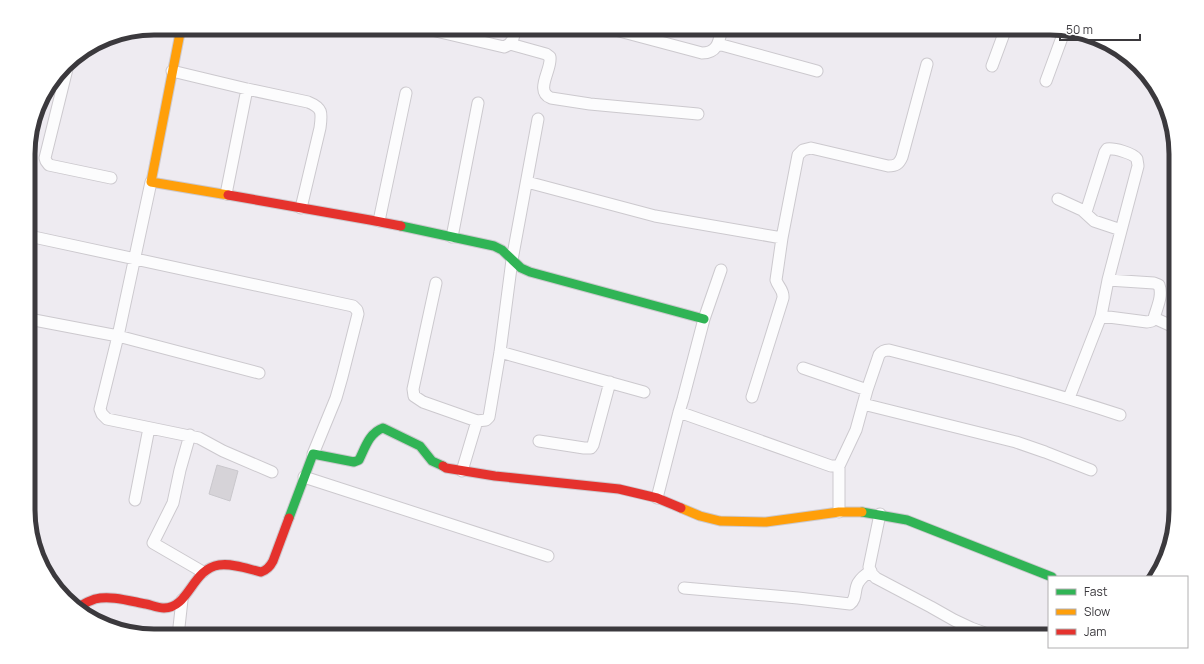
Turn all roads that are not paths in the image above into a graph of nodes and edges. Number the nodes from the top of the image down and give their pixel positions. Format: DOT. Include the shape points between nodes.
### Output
graph roads {
  1 [pos="180,35"];
  2 [pos="454,35"];
  3 [pos="514,35"];
  4 [pos="634,35"];
  5 [pos="720,35"];
  6 [pos="1003,35"];
  7 [pos="1063,36"];
  8 [pos="510,44"];
  9 [pos="718,44"];
  10 [pos="927,64"];
  11 [pos="992,66"];
  12 [pos="172,71"];
  13 [pos="818,71"];
  14 [pos="66,75"];
  15 [pos="1046,81"];
  16 [pos="247,89"];
  17 [pos="406,93"];
  18 [pos="478,103"];
  19 [pos="698,114"];
  20 [pos="538,119"];
  21 [pos="111,178"];
  22 [pos="151,182"];
  23 [pos="527,182"];
  24 [pos="226,194"];
  25 [pos="1058,200"];
  26 [pos="301,208"];
  27 [pos="1086,212"];
  28 [pos="379,221"];
  29 [pos="1121,230"];
  30 [pos="35,237"];
  31 [pos="452,237"];
  32 [pos="782,238"];
  33 [pos="135,259"];
  34 [pos="512,260"];
  35 [pos="721,270"];
  36 [pos="1108,280"];
  37 [pos="436,283"];
  38 [pos="1101,316"];
  39 [pos="1154,318"];
  40 [pos="704,319"];
  41 [pos="35,320"];
  42 [pos="1169,325"];
  43 [pos="118,336"];
  44 [pos="500,352"];
  45 [pos="803,368"];
  46 [pos="259,373"];
  47 [pos="610,382"];
  48 [pos="867,390"];
  49 [pos="644,392"];
  50 [pos="752,397"];
  51 [pos="1069,398"];
  52 [pos="863,404"];
  53 [pos="679,412"];
  54 [pos="1120,415"];
  55 [pos="477,422"];
  56 [pos="149,428"];
  57 [pos="190,435"];
  58 [pos="539,441"];
  59 [pos="313,454"];
  60 [pos="839,466"];
  61 [pos="462,470"];
  62 [pos="1092,470"];
  63 [pos="272,472"];
  64 [pos="304,477"];
  65 [pos="657,498"];
  66 [pos="135,500"];
  67 [pos="839,512"];
  68 [pos="880,514"];
  69 [pos="548,556"];
  70 [pos="870,571"];
  71 [pos="203,572"];
  72 [pos="1049,576"];
  73 [pos="684,588"];
  74 [pos="182,600"];
  75 [pos="82,605"];
  76 [pos="179,629"];
  77 [pos="974,629"];
  1 -- 12 [label="street"];
  2 -- 8 [label="street" via="504,47"];
  3 -- 8 [label="street"];
  4 -- 9 [label="street" via="702,53 714,50"];
  5 -- 9 [label="street"];
  6 -- 11 [label="street"];
  7 -- 15 [label="street"];
  8 -- 19 [label="street" via="550,57 543,90 551,98"];
  9 -- 13 [label="street"];
  10 -- 32 [label="street" via="899,163 888,166 811,148 803,150 798,155"];
  12 -- 16 [label="street"];
  12 -- 22 [label="street"];
  14 -- 21 [label="street" via="46,161 49,165"];
  16 -- 24 [label="street"];
  16 -- 26 [label="street" via="308,102 321,110 320,128"];
  17 -- 28 [label="street"];
  18 -- 31 [label="street"];
  20 -- 23 [label="street"];
  22 -- 24 [label="street"];
  22 -- 33 [label="street"];
  23 -- 32 [label="street" via="655,216"];
  23 -- 34 [label="street"];
  24 -- 26 [label="street"];
  25 -- 27 [label="street"];
  26 -- 28 [label="street"];
  27 -- 29 [label="street" via="1094,221"];
  27 -- 29 [label="street" via="1107,149 1116,149 1133,156 1138,166"];
  28 -- 31 [label="street"];
  29 -- 36 [label="street"];
  30 -- 33 [label="street"];
  31 -- 34 [label="street" via="494,246"];
  32 -- 50 [label="street" via="776,280 784,298"];
  33 -- 43 [label="street"];
  33 -- 59 [label="street" via="356,308 358,314 336,398"];
  34 -- 40 [label="street" via="530,272"];
  34 -- 44 [label="street"];
  35 -- 40 [label="street"];
  36 -- 38 [label="street"];
  36 -- 39 [label="street" via="1159,285 1161,296"];
  37 -- 55 [label="street" via="413,389 414,396 423,402"];
  38 -- 39 [label="street" via="1146,322"];
  38 -- 51 [label="street"];
  39 -- 42 [label="street"];
  40 -- 53 [label="street"];
  41 -- 43 [label="street"];
  43 -- 46 [label="street"];
  43 -- 56 [label="street" via="100,411 107,419"];
  44 -- 47 [label="street"];
  44 -- 55 [label="street" via="489,417"];
  45 -- 48 [label="street"];
  47 -- 49 [label="street"];
  47 -- 58 [label="street" via="591,448"];
  48 -- 51 [label="street" via="881,351 889,350"];
  48 -- 52 [label="street"];
  51 -- 54 [label="street"];
  52 -- 60 [label="street" via="856,430"];
  52 -- 62 [label="street" via="1016,442"];
  53 -- 60 [label="street" via="831,466"];
  53 -- 65 [label="street"];
  55 -- 61 [label="street"];
  56 -- 57 [label="street"];
  56 -- 66 [label="street"];
  57 -- 63 [label="street"];
  57 -- 71 [label="street" via="174,503 153,543"];
  59 -- 61 [label="street" via="357,462 375,431 383,428 420,446 435,463 446,468"];
  59 -- 64 [label="street"];
  60 -- 67 [label="street"];
  61 -- 65 [label="street" via="619,489"];
  64 -- 69 [label="street"];
  64 -- 71 [label="street" via="270,568 261,572 218,565"];
  65 -- 67 [label="street" via="720,522 766,522"];
  67 -- 68 [label="street"];
  68 -- 70 [label="street"];
  68 -- 72 [label="street" via="906,520"];
  70 -- 73 [label="street" via="858,582 853,602 850,604"];
  70 -- 77 [label="street" via="876,578"];
  71 -- 74 [label="street"];
  74 -- 75 [label="street" via="174,606 164,608 112,598 102,598"];
  74 -- 76 [label="street"];
}
